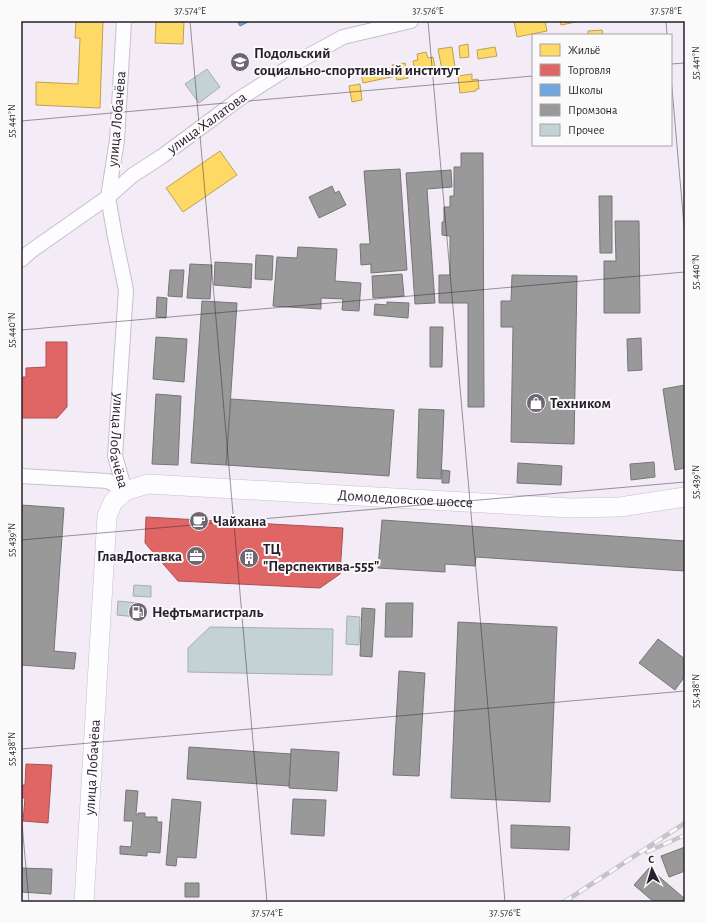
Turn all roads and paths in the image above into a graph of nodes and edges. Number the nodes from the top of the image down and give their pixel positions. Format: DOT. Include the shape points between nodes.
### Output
graph roads {
  1 [pos="124,21"];
  2 [pos="411,21"];
  3 [pos="108,197"];
  4 [pos="21,260"];
  5 [pos="21,476"];
  6 [pos="126,491"];
  7 [pos="685,497"];
  8 [pos="84,902"];
  1 -- 3 [label="street, улица Лобачёва" via="117,140"];
  2 -- 3 [label="street, улица Халатова" via="343,37 299,61 239,99 133,175"];
  3 -- 4 [label="street, улица Халатова"];
  3 -- 6 [label="street, улица Лобачёва" via="126,290 115,456"];
  5 -- 6 [label="street" via="108,481"];
  6 -- 7 [label="main road, Домодедовское шоссе" via="148,484 570,508 620,507"];
  6 -- 8 [label="main road, улица Лобачёва" via="113,502 107,516"];
}
